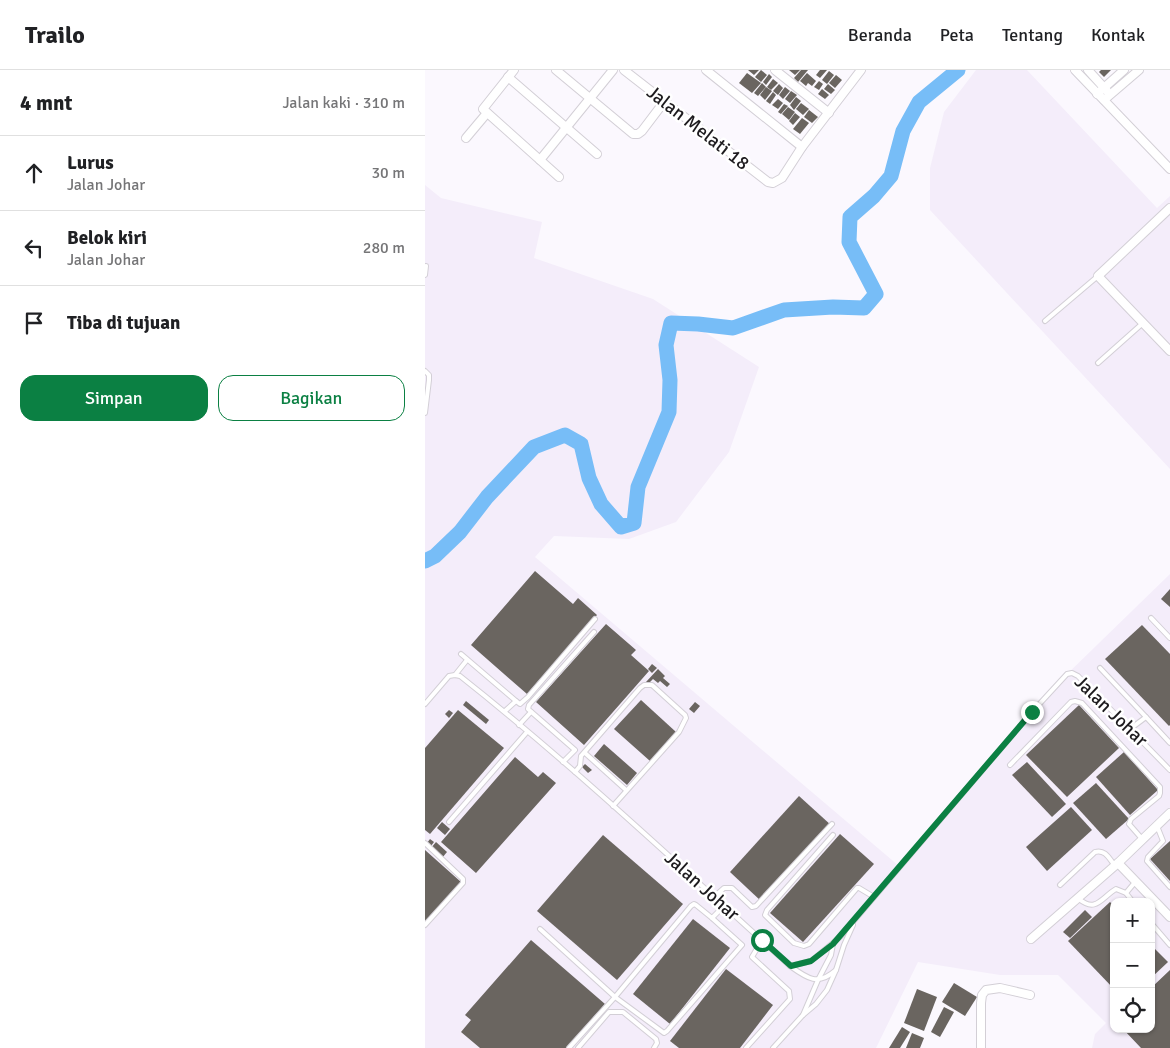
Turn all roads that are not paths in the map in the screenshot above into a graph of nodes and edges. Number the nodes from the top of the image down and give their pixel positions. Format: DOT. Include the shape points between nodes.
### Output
graph roads {
  1 [pos="514,70"];
  2 [pos="556,70"];
  3 [pos="613,70"];
  4 [pos="624,70"];
  5 [pos="706,70"];
  6 [pos="775,70"];
  7 [pos="1076,70"];
  8 [pos="1088,70"];
  9 [pos="1124,70"];
  10 [pos="858,71"];
  11 [pos="1135,71"];
  12 [pos="508,78"];
  13 [pos="1104,88"];
  14 [pos="1097,94"];
  15 [pos="590,98"];
  16 [pos="1107,98"];
  17 [pos="664,102"];
  18 [pos="485,111"];
  19 [pos="829,113"];
  20 [pos="566,128"];
  21 [pos="466,138"];
  22 [pos="802,147"];
  23 [pos="597,154"];
  24 [pos="539,160"];
  25 [pos="1170,169"];
  26 [pos="559,177"];
  27 [pos="1170,208"];
  28 [pos="427,266"];
  29 [pos="425,275"];
  30 [pos="1098,276"];
  31 [pos="1045,321"];
  32 [pos="1143,323"];
  33 [pos="1170,351"];
  34 [pos="1097,363"];
  35 [pos="425,371"];
  36 [pos="425,413"];
  37 [pos="1151,618"];
  38 [pos="595,619"];
  39 [pos="594,632"];
  40 [pos="1170,638"];
  41 [pos="461,654"];
  42 [pos="467,660"];
  43 [pos="1101,668"];
  44 [pos="455,675"];
  45 [pos="516,701"];
  46 [pos="425,704"];
  47 [pos="505,711"];
  48 [pos="531,712"];
  49 [pos="1146,717"];
  50 [pos="519,725"];
  51 [pos="1130,729"];
  52 [pos="527,732"];
  53 [pos="1170,742"];
  54 [pos="585,753"];
  55 [pos="563,762"];
  56 [pos="1010,765"];
  57 [pos="1170,770"];
  58 [pos="575,772"];
  59 [pos="626,790"];
  60 [pos="613,806"];
  61 [pos="1170,813"];
  62 [pos="449,822"];
  63 [pos="832,824"];
  64 [pos="1157,826"];
  65 [pos="833,835"];
  66 [pos="1143,840"];
  67 [pos="425,843"];
  68 [pos="1116,864"];
  69 [pos="1136,881"];
  70 [pos="1060,885"];
  71 [pos="1170,887"];
  72 [pos="1126,893"];
  73 [pos="714,897"];
  74 [pos="874,897"];
  75 [pos="1078,898"];
  76 [pos="1130,898"];
  77 [pos="724,906"];
  78 [pos="712,918"];
  79 [pos="1170,918"];
  80 [pos="855,920"];
  81 [pos="425,925"];
  82 [pos="1155,927"];
  83 [pos="540,929"];
  84 [pos="1031,939"];
  85 [pos="762,940"];
  86 [pos="833,944"];
  87 [pos="1170,944"];
  88 [pos="791,966"];
  89 [pos="836,970"];
  90 [pos="817,980"];
  91 [pos="1030,995"];
  92 [pos="615,997"];
  93 [pos="803,1016"];
  94 [pos="569,1048"];
  95 [pos="578,1048"];
  96 [pos="654,1048"];
  97 [pos="746,1048"];
  98 [pos="773,1048"];
  99 [pos="981,1048"];
  1 -- 12 [label="street"];
  2 -- 15 [label="street"];
  3 -- 15 [label="street"];
  4 -- 17 [label="street, Jalan Melati 18"];
  5 -- 22 [label="street"];
  6 -- 19 [label="street"];
  7 -- 14 [label="street"];
  8 -- 13 [label="street"];
  9 -- 13 [label="street"];
  10 -- 19 [label="street"];
  11 -- 16 [label="street"];
  12 -- 18 [label="street"];
  12 -- 20 [label="street"];
  13 -- 14 [label="street"];
  13 -- 16 [label="street"];
  14 -- 16 [label="street"];
  15 -- 17 [label="street" via="633,134 642,131"];
  15 -- 20 [label="street"];
  16 -- 25 [label="street"];
  17 -- 22 [label="street, Jalan Melati 18" via="768,182 782,178"];
  18 -- 21 [label="street"];
  18 -- 24 [label="street"];
  19 -- 22 [label="street"];
  20 -- 23 [label="street"];
  20 -- 24 [label="street"];
  24 -- 26 [label="street"];
  27 -- 30 [label="street"];
  28 -- 29 [label="lane"];
  30 -- 31 [label="lane"];
  30 -- 32 [label="street"];
  32 -- 33 [label="street"];
  32 -- 34 [label="lane"];
  35 -- 36 [label="lane" via="429,375"];
  37 -- 40 [label="lane"];
  38 -- 45 [label="lane" via="528,697 520,704"];
  39 -- 48 [label="lane" via="529,705"];
  41 -- 42 [label="lane"];
  42 -- 44 [label="lane"];
  42 -- 45 [label="lane"];
  43 -- 49 [label="lane"];
  44 -- 46 [label="lane" via="449,676"];
  44 -- 47 [label="lane, Jalan Johar"];
  45 -- 47 [label="lane"];
  47 -- 50 [label="lane, Jalan Johar"];
  48 -- 50 [label="lane"];
  48 -- 55 [label="lane" via="575,750"];
  49 -- 51 [label="lane"];
  49 -- 53 [label="lane"];
  50 -- 52 [label="lane, Jalan Johar"];
  51 -- 57 [label="lane, Jalan Johar"];
  51 -- 74 [label="lane, Jalan Johar" via="1078,676 1067,674"];
  52 -- 55 [label="lane, Jalan Johar"];
  52 -- 62 [label="lane"];
  54 -- 58 [label="lane"];
  54 -- 59 [label="lane"];
  54 -- 59 [label="lane" via="644,685 652,686 685,715 685,723 679,732"];
  55 -- 58 [label="lane, Jalan Johar"];
  56 -- 66 [label="lane" via="1071,702 1082,703 1160,787 1159,796 1129,824"];
  58 -- 60 [label="lane, Jalan Johar"];
  59 -- 60 [label="lane"];
  60 -- 73 [label="lane, Jalan Johar"];
  61 -- 64 [label="street"];
  63 -- 73 [label="lane" via="756,906 752,907 732,888 724,888"];
  64 -- 66 [label="street"];
  64 -- 71 [label="lane" via="1163,841 1147,859"];
  65 -- 74 [label="lane" via="765,915 794,943 804,946 857,888"];
  66 -- 68 [label="street"];
  67 -- 81 [label="lane" via="463,879 463,883"];
  68 -- 69 [label="street"];
  68 -- 70 [label="lane" via="1104,852 1095,852"];
  68 -- 75 [label="street"];
  69 -- 72 [label="lane"];
  69 -- 79 [label="street"];
  72 -- 75 [label="lane" via="1116,890 1091,906"];
  72 -- 76 [label="lane"];
  73 -- 77 [label="lane, Jalan Johar"];
  74 -- 80 [label="lane, Jalan Johar"];
  75 -- 84 [label="street"];
  77 -- 78 [label="lane"];
  77 -- 85 [label="lane, Jalan Johar"];
  78 -- 92 [label="lane" via="694,904"];
  78 -- 92 [label="lane" via="742,945 667,1032 660,1031"];
  80 -- 86 [label="lane, Jalan Johar"];
  80 -- 89 [label="lane"];
  82 -- 87 [label="lane"];
  83 -- 92 [label="lane"];
  85 -- 88 [label="lane, Jalan Johar"];
  85 -- 97 [label="lane" via="752,956 791,995"];
  86 -- 88 [label="lane, Jalan Johar" via="811,961"];
  86 -- 90 [label="lane" via="831,955"];
  88 -- 90 [label="lane"];
  89 -- 90 [label="lane" via="823,980"];
  89 -- 93 [label="lane" via="827,990"];
  90 -- 93 [label="lane"];
  91 -- 99 [label="street" via="1000,988 986,990 981,1003"];
  92 -- 94 [label="lane"];
  93 -- 98 [label="lane"];
  95 -- 96 [label="lane" via="609,1012 619,1011 656,1039"];
}
